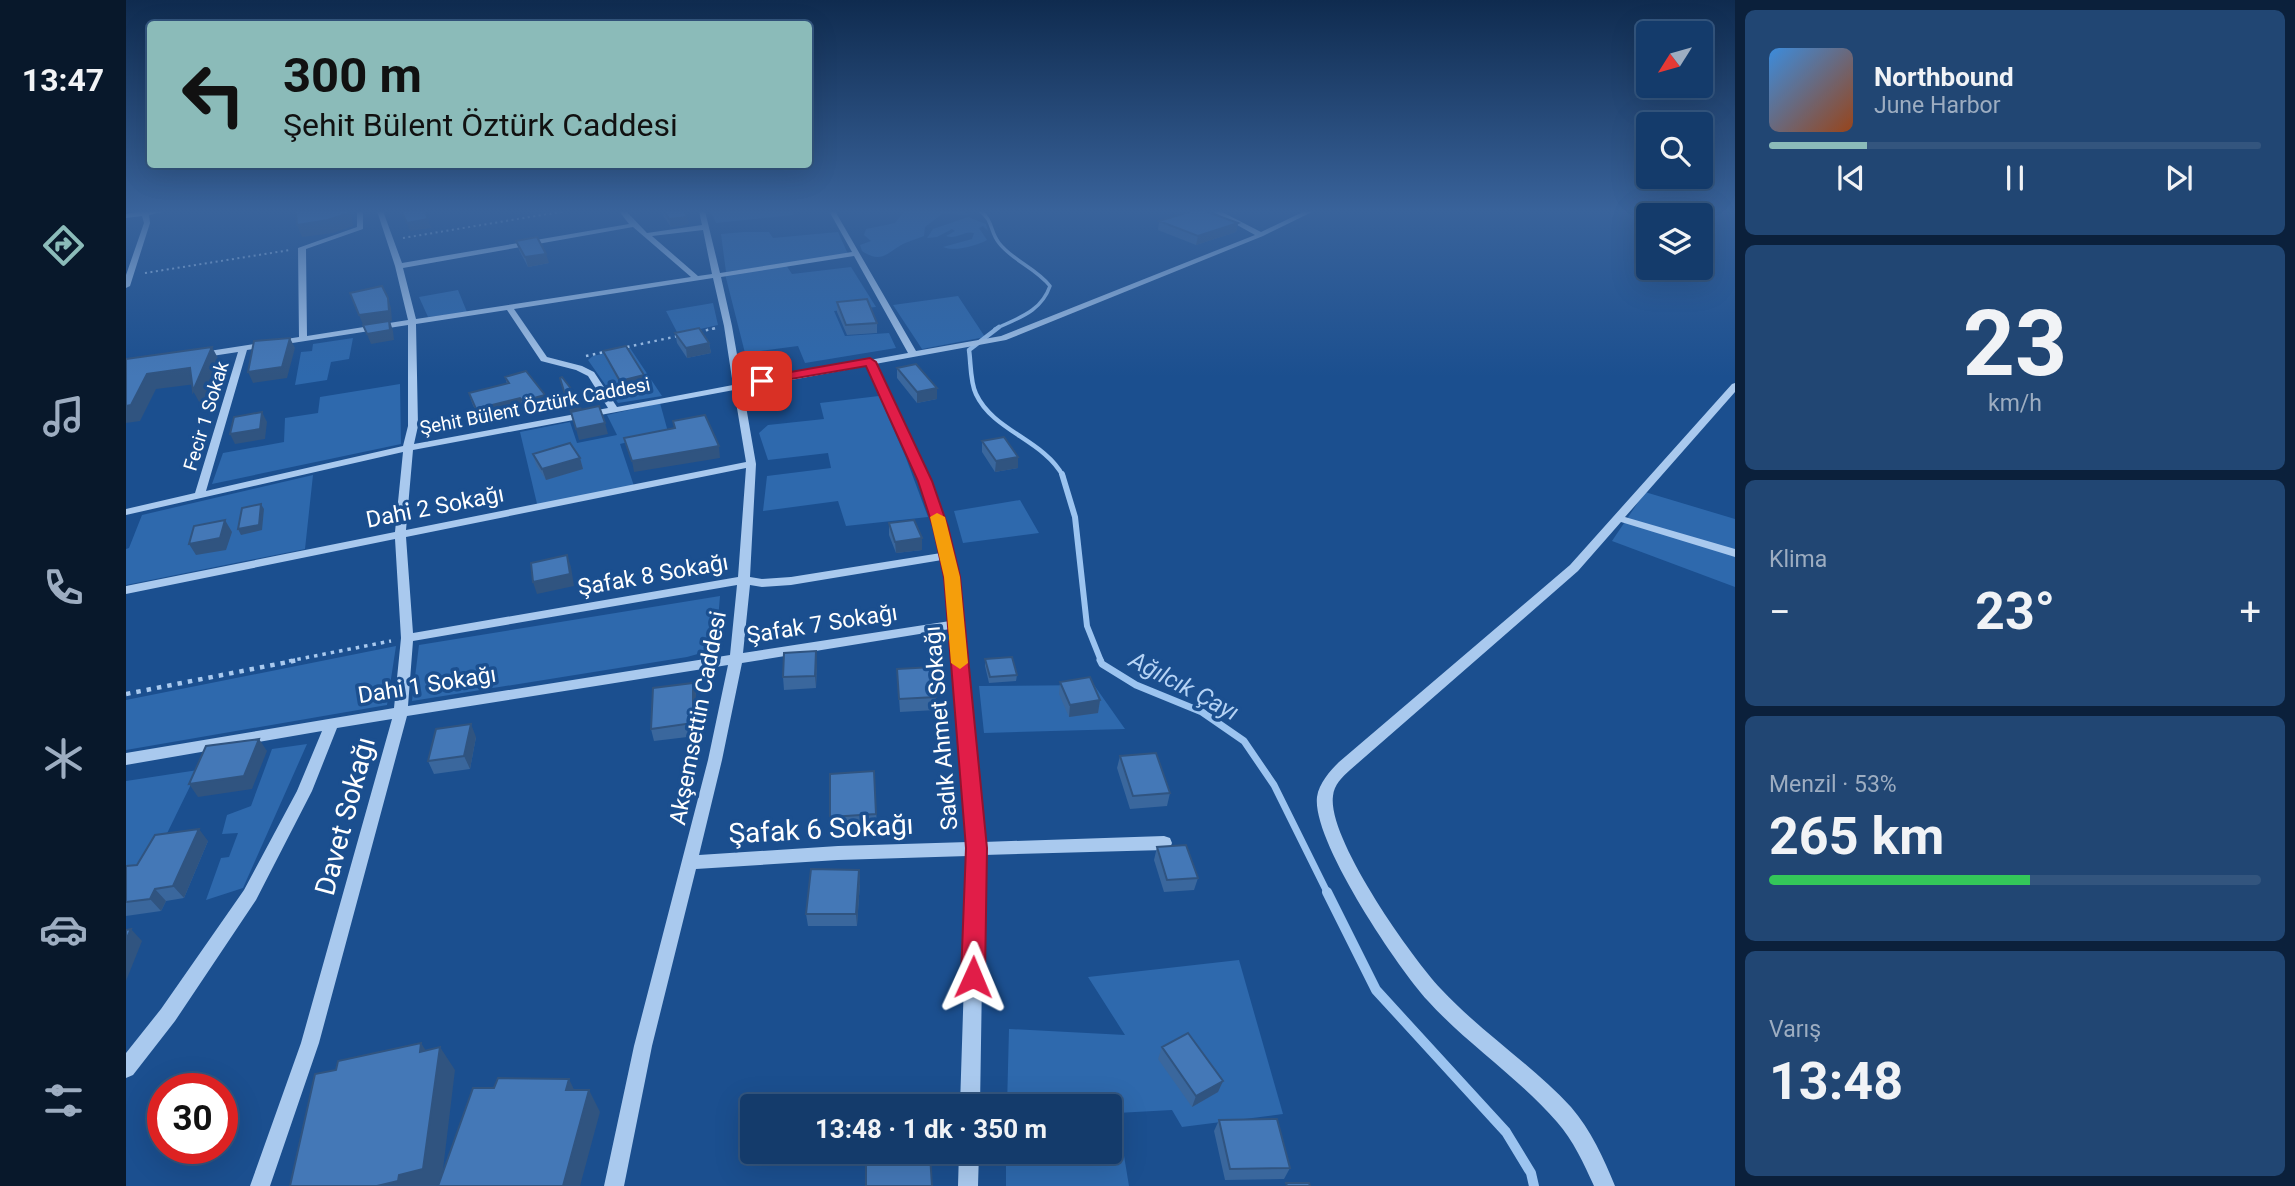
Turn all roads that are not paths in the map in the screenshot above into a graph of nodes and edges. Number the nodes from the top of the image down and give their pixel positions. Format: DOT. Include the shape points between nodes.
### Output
graph roads {
  1 [pos="302,266"];
  2 [pos="399,266"];
  3 [pos="683,266"];
  4 [pos="714,266"];
  5 [pos="769,266"];
  6 [pos="863,266"];
  7 [pos="1184,266"];
  8 [pos="715,274"];
  9 [pos="695,277"];
  10 [pos="510,309"];
  11 [pos="412,321"];
  12 [pos="303,338"];
  13 [pos="953,346"];
  14 [pos="244,347"];
  15 [pos="913,354"];
  16 [pos="192,356"];
  17 [pos="870,362"];
  18 [pos="739,385"];
  19 [pos="1735,386"];
  20 [pos="613,408"];
  21 [pos="408,448"];
  22 [pos="751,464"];
  23 [pos="200,494"];
  24 [pos="126,512"];
  25 [pos="1618,518"];
  26 [pos="400,536"];
  27 [pos="1735,553"];
  28 [pos="948,555"];
  29 [pos="744,580"];
  30 [pos="126,590"];
  31 [pos="956,624"];
  32 [pos="407,638"];
  33 [pos="736,658"];
  34 [pos="401,712"];
  35 [pos="332,724"];
  36 [pos="126,759"];
  37 [pos="1164,843"];
  38 [pos="976,848"];
  39 [pos="691,862"];
  40 [pos="126,1069"];
  41 [pos="970,1094"];
  42 [pos="969,1164"];
  43 [pos="260,1186"];
  44 [pos="614,1186"];
  45 [pos="968,1186"];
  46 [pos="1605,1186"];
  1 -- 12 [label="street"];
  2 -- 11 [label="street, Davet Sokağı"];
  3 -- 9 [label="street"];
  4 -- 8 [label="street, Akşemsettin Caddesi"];
  5 -- 8 [label="street"];
  6 -- 15 [label="street"];
  7 -- 13 [label="street" via="1048,322 993,340"];
  8 -- 9 [label="street"];
  8 -- 18 [label="street, Akşemsettin Caddesi"];
  9 -- 10 [label="street"];
  10 -- 11 [label="street"];
  10 -- 20 [label="street" via="544,359 592,374"];
  11 -- 12 [label="street"];
  11 -- 21 [label="street, Davet Sokağı" via="413,426"];
  12 -- 14 [label="street"];
  13 -- 15 [label="street, Şehit Bülent Öztürk Caddesi"];
  14 -- 16 [label="street"];
  14 -- 23 [label="street, Fecir 1 Sokak"];
  15 -- 17 [label="street, Şehit Bülent Öztürk Caddesi"];
  17 -- 18 [label="street, Şehit Bülent Öztürk Caddesi"];
  17 -- 28 [label="street, Sadık Ahmet Sokağı" via="925,481"];
  18 -- 20 [label="street, Şehit Bülent Öztürk Caddesi"];
  18 -- 22 [label="street, Akşemsettin Caddesi"];
  19 -- 25 [label="street"];
  20 -- 21 [label="street, Şehit Bülent Öztürk Caddesi"];
  21 -- 23 [label="street, Şehit Bülent Öztürk Caddesi"];
  21 -- 26 [label="street, Davet Sokağı"];
  22 -- 26 [label="street, Dahi 2 Sokağı"];
  22 -- 29 [label="street, Akşemsettin Caddesi"];
  23 -- 24 [label="street, Şehit Bülent Öztürk Caddesi"];
  25 -- 27 [label="street"];
  25 -- 46 [label="street" via="1574,568 1526,612 1361,751 1334,777 1325,797 1342,854 1407,962 1464,1024 1561,1112"];
  26 -- 30 [label="street, Dahi 2 Sokağı"];
  26 -- 32 [label="street, Davet Sokağı"];
  28 -- 29 [label="street, Şafak 8 Sokağı" via="791,581"];
  28 -- 31 [label="street, Sadık Ahmet Sokağı"];
  29 -- 32 [label="street, Şafak 8 Sokağı"];
  29 -- 33 [label="street, Akşemsettin Caddesi"];
  31 -- 33 [label="street, Şafak 7 Sokağı"];
  31 -- 38 [label="street, Sadık Ahmet Sokağı"];
  32 -- 34 [label="street, Davet Sokağı"];
  33 -- 34 [label="street, Dahi 1 Sokağı"];
  33 -- 39 [label="street, Akşemsettin Caddesi"];
  34 -- 35 [label="street, Dahi 1 Sokağı"];
  34 -- 43 [label="street, Davet Sokağı" via="310,1043"];
  35 -- 36 [label="street, Dahi 1 Sokağı"];
  35 -- 40 [label="street" via="304,791 250,895 169,1015"];
  37 -- 38 [label="street, Şafak 6 Sokağı"];
  38 -- 39 [label="street, Şafak 6 Sokağı"];
  38 -- 41 [label="street, Sadık Ahmet Sokağı"];
  39 -- 44 [label="street, Akşemsettin Caddesi" via="643,1046"];
  42 -- 45 [label="street"];
}
